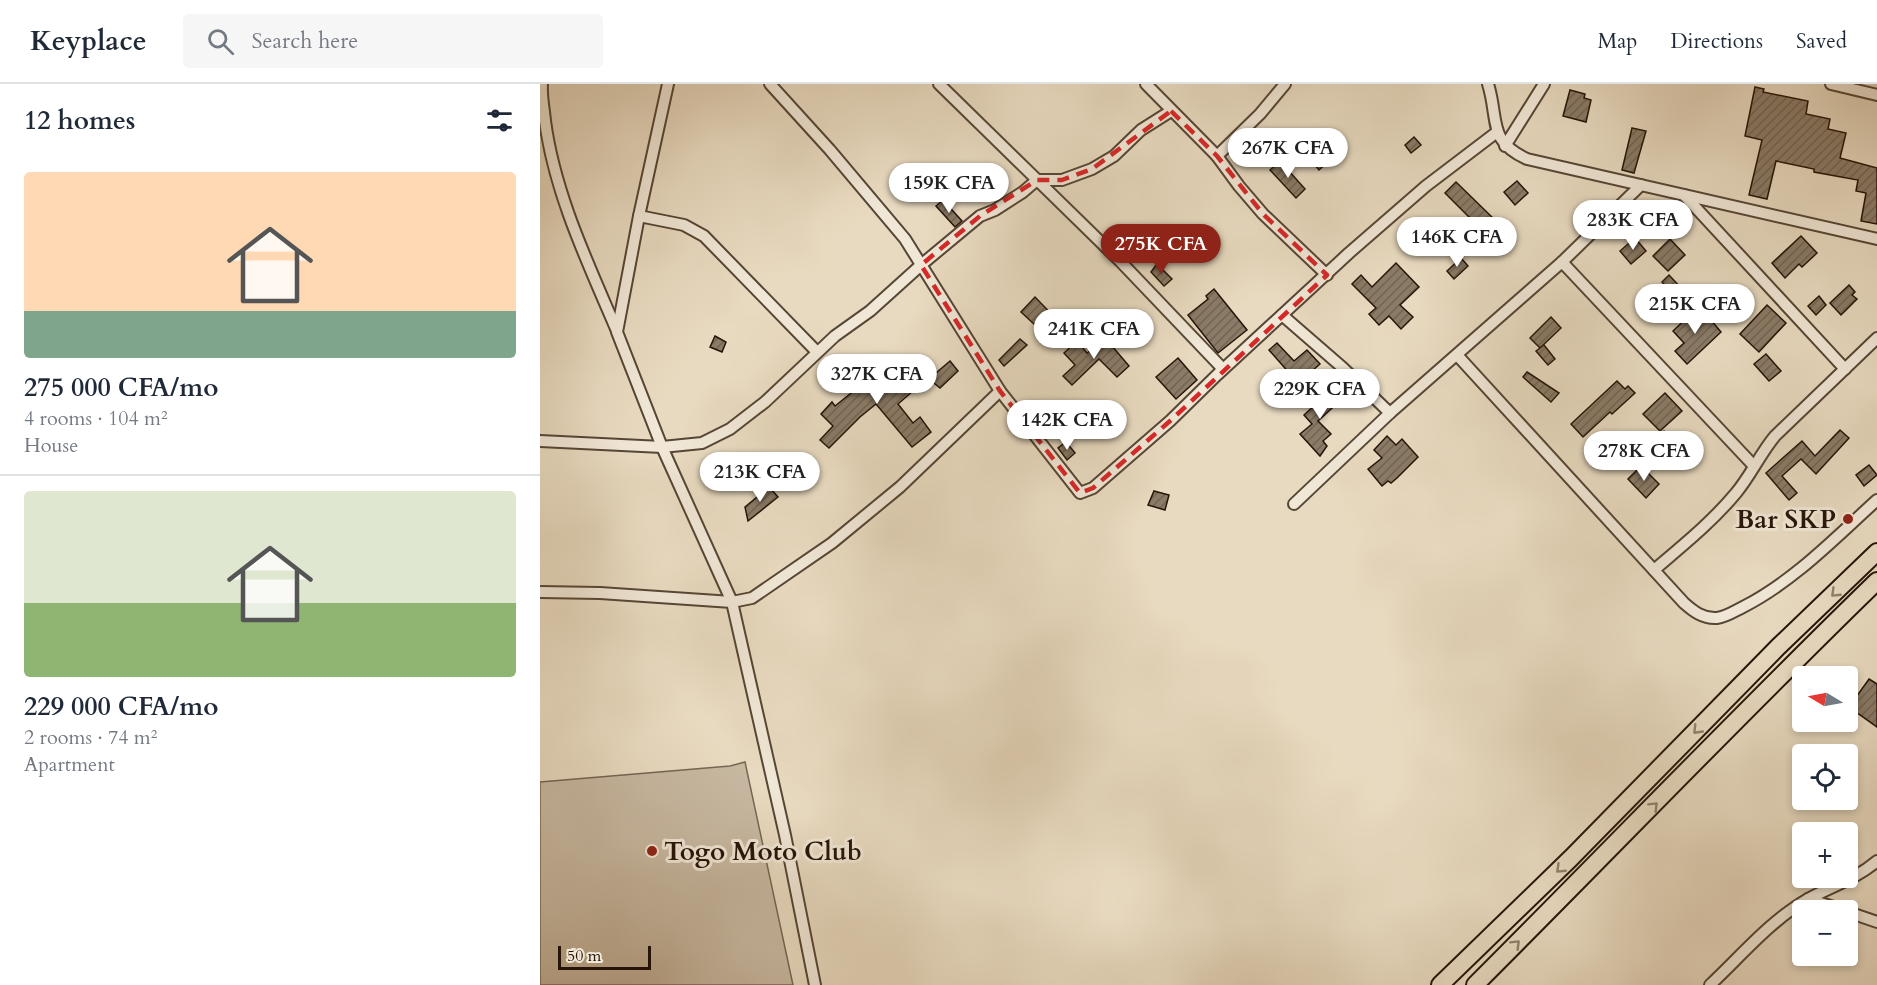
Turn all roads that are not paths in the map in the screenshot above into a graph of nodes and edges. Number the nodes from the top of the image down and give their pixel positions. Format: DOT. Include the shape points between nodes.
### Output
graph roads {
  1 [pos="542,84"];
  2 [pos="668,84"];
  3 [pos="770,84"];
  4 [pos="939,84"];
  5 [pos="1146,84"];
  6 [pos="1285,84"];
  7 [pos="1488,84"];
  8 [pos="1544,84"];
  9 [pos="1831,84"];
  10 [pos="1877,95"];
  11 [pos="1171,111"];
  12 [pos="1497,132"];
  13 [pos="1505,146"];
  14 [pos="1217,156"];
  15 [pos="1037,180"];
  16 [pos="1641,185"];
  17 [pos="1683,194"];
  18 [pos="639,216"];
  19 [pos="1877,239"];
  20 [pos="1562,262"];
  21 [pos="921,265"];
  22 [pos="1327,275"];
  23 [pos="1282,315"];
  24 [pos="617,332"];
  25 [pos="1877,338"];
  26 [pos="817,352"];
  27 [pos="1457,355"];
  28 [pos="1223,369"];
  29 [pos="1845,369"];
  30 [pos="1000,391"];
  31 [pos="1390,413"];
  32 [pos="540,441"];
  33 [pos="662,447"];
  34 [pos="1754,466"];
  35 [pos="1877,500"];
  36 [pos="1294,504"];
  37 [pos="1877,552"];
  38 [pos="1654,570"];
  39 [pos="1877,581"];
  40 [pos="540,592"];
  41 [pos="732,602"];
  42 [pos="1877,861"];
  43 [pos="1808,899"];
  44 [pos="1811,900"];
  45 [pos="1858,915"];
  46 [pos="1877,922"];
  47 [pos="815,985"];
  48 [pos="1440,985"];
  49 [pos="1475,985"];
  50 [pos="1710,985"];
  1 -- 24 [label="street" via="557,183"];
  2 -- 18 [label="street"];
  3 -- 21 [label="street" via="905,239"];
  4 -- 15 [label="street"];
  5 -- 11 [label="street"];
  6 -- 14 [label="street"];
  7 -- 12 [label="street"];
  8 -- 13 [label="street"];
  9 -- 10 [label="street"];
  11 -- 14 [label="street"];
  11 -- 15 [label="street" via="1092,169 1062,180"];
  12 -- 13 [label="street"];
  12 -- 22 [label="street" via="1426,186"];
  13 -- 16 [label="street" via="1527,159"];
  14 -- 22 [label="street" via="1263,214"];
  15 -- 21 [label="street" via="980,216"];
  15 -- 28 [label="street"];
  16 -- 17 [label="street"];
  16 -- 20 [label="street"];
  17 -- 19 [label="street"];
  17 -- 29 [label="street"];
  18 -- 24 [label="street"];
  18 -- 26 [label="street" via="684,225 704,236"];
  20 -- 27 [label="street"];
  20 -- 34 [label="street"];
  21 -- 26 [label="street"];
  21 -- 30 [label="street"];
  22 -- 23 [label="street"];
  23 -- 28 [label="street"];
  23 -- 31 [label="street"];
  24 -- 33 [label="street"];
  25 -- 29 [label="street"];
  26 -- 33 [label="street" via="730,429 702,443"];
  27 -- 31 [label="street"];
  27 -- 38 [label="street"];
  28 -- 30 [label="street" via="1093,488 1080,493"];
  29 -- 34 [label="street" via="1775,436"];
  30 -- 41 [label="street" via="900,487 832,543 752,598"];
  31 -- 36 [label="street"];
  32 -- 33 [label="street"];
  33 -- 41 [label="street"];
  34 -- 38 [label="street" via="1699,531"];
  35 -- 38 [label="street" via="1800,570 1730,614 1705,617 1694,611"];
  37 -- 48 [label="main road, one-way"];
  49 -- 39 [label="main road, one-way"];
  40 -- 41 [label="street"];
  41 -- 47 [label="street"];
  42 -- 43 [label="street" via="1848,881"];
  43 -- 44 [label="street"];
  43 -- 50 [label="street"];
  45 -- 46 [label="street"];
}
